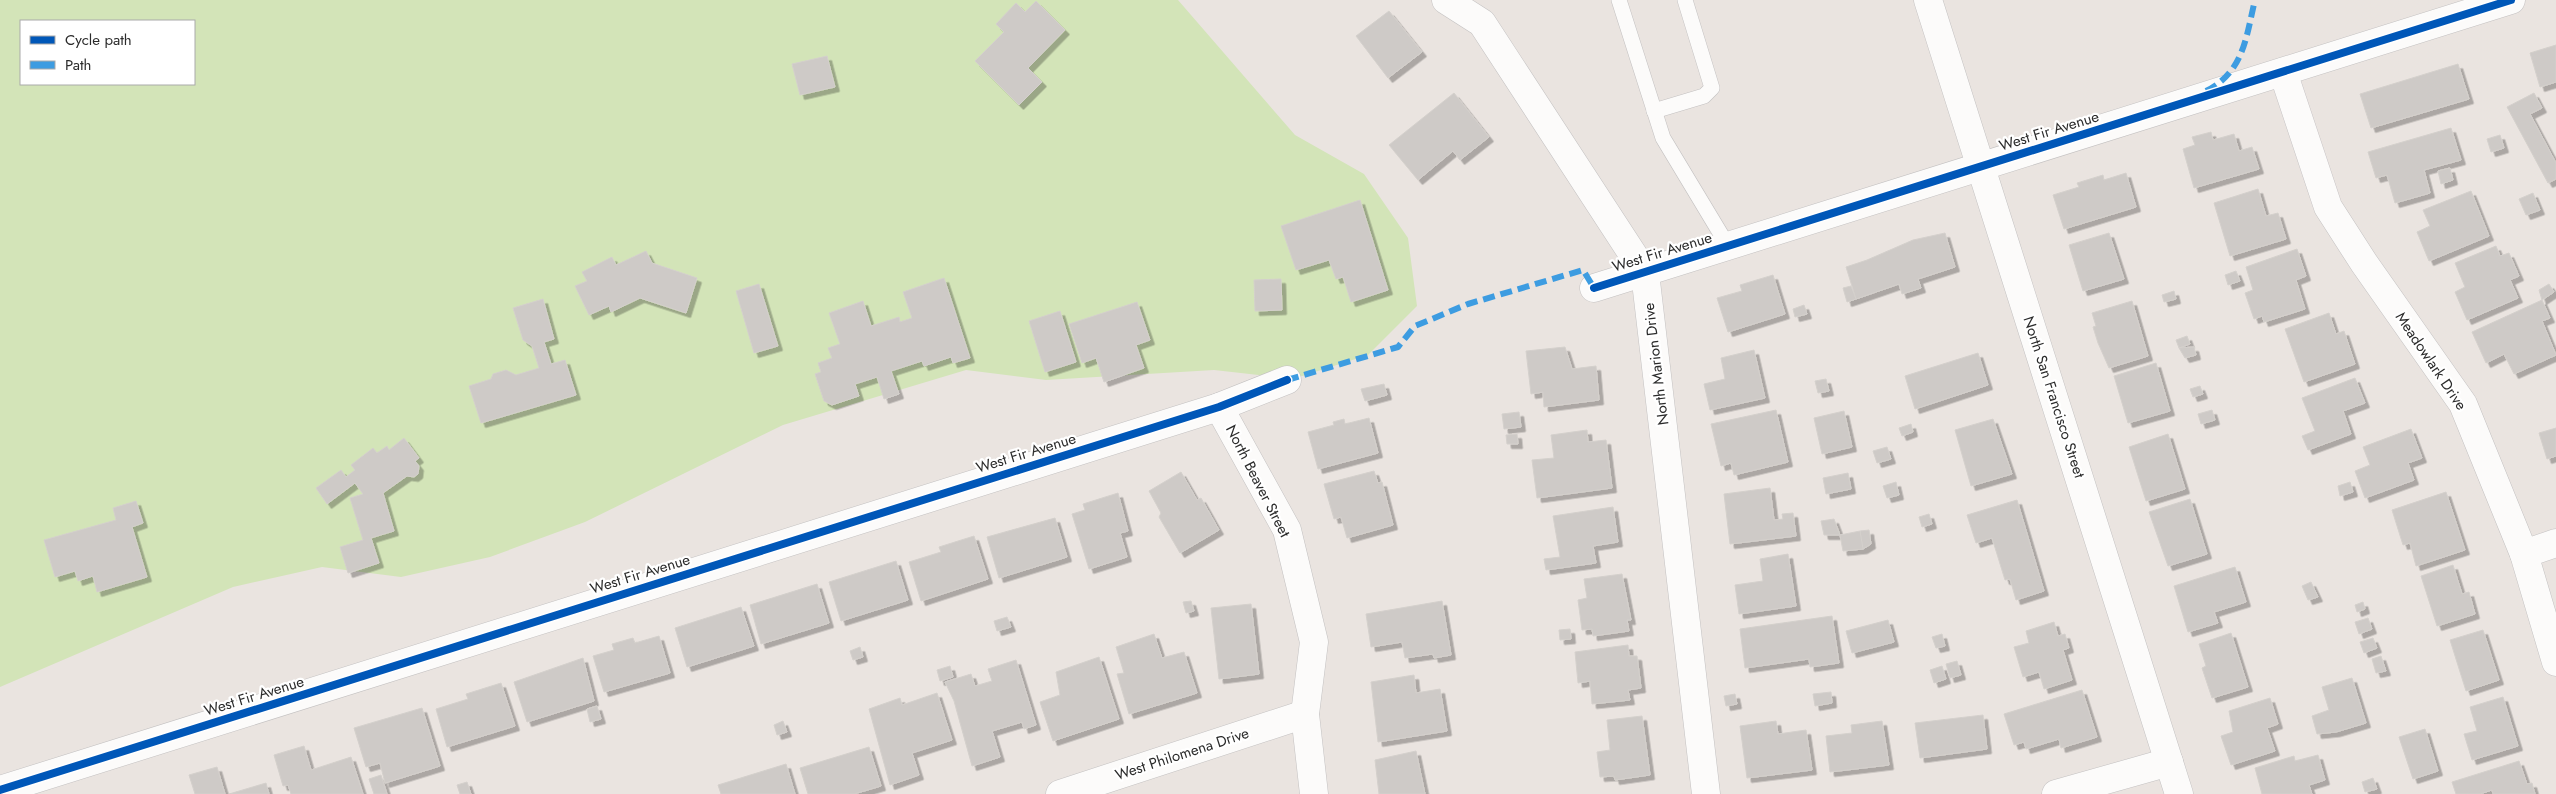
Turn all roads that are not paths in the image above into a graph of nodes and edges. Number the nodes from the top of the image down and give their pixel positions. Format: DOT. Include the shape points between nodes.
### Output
graph roads {
  1 [pos="1446,0"];
  2 [pos="1619,0"];
  3 [pos="1685,0"];
  4 [pos="1928,0"];
  5 [pos="2511,0"];
  6 [pos="2283,72"];
  7 [pos="1654,111"];
  8 [pos="1981,167"];
  9 [pos="1728,246"];
  10 [pos="1645,272"];
  11 [pos="1594,288"];
  12 [pos="1287,380"];
  13 [pos="1219,407"];
  14 [pos="2556,543"];
  15 [pos="2524,554"];
  16 [pos="2556,662"];
  17 [pos="1305,714"];
  18 [pos="2169,762"];
  19 [pos="0,790"];
  20 [pos="1060,794"];
  21 [pos="1314,794"];
  22 [pos="1706,794"];
  23 [pos="2056,794"];
  24 [pos="2179,794"];
  1 -- 10 [label="street, North Marion Drive" via="1482,23"];
  2 -- 7 [label="lane"];
  3 -- 7 [label="lane" via="1712,88 1704,96"];
  4 -- 8 [label="street, North San Francisco Street"];
  5 -- 6 [label="street, West Fir Avenue"];
  6 -- 8 [label="street, West Fir Avenue"];
  6 -- 15 [label="street, Meadowlark Drive" via="2328,207 2364,264 2463,404"];
  7 -- 9 [label="lane" via="1663,138"];
  8 -- 9 [label="street, West Fir Avenue"];
  8 -- 18 [label="street, North San Francisco Street"];
  9 -- 10 [label="street, West Fir Avenue"];
  10 -- 11 [label="street, West Fir Avenue"];
  10 -- 22 [label="street, North Marion Drive"];
  12 -- 13 [label="street, West Fir Avenue"];
  13 -- 17 [label="street, North Beaver Street" via="1286,530 1314,642"];
  13 -- 19 [label="street, West Fir Avenue"];
  14 -- 15 [label="street"];
  15 -- 16 [label="street, Meadowlark Drive"];
  17 -- 20 [label="street, West Philomena Drive"];
  17 -- 21 [label="street, North Beaver Street"];
  18 -- 23 [label="street"];
  18 -- 24 [label="street, North San Francisco Street"];
}
